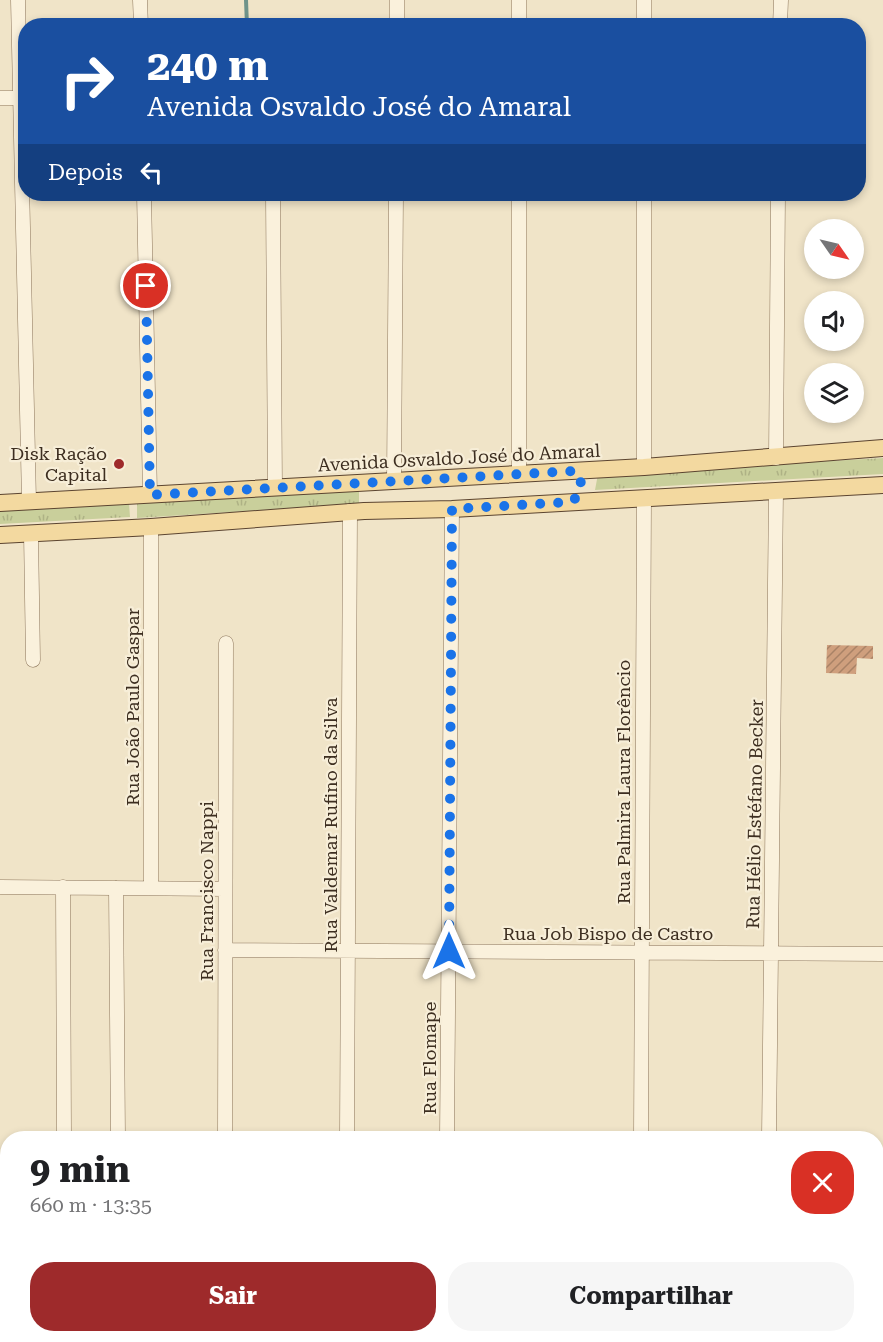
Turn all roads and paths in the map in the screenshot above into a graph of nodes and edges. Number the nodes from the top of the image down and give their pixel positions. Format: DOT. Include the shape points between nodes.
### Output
graph roads {
  1 [pos="18,0"];
  2 [pos="140,0"];
  3 [pos="397,0"];
  4 [pos="519,0"];
  5 [pos="644,0"];
  6 [pos="781,0"];
  7 [pos="19,18"];
  8 [pos="141,18"];
  9 [pos="397,18"];
  10 [pos="519,18"];
  11 [pos="644,18"];
  12 [pos="780,18"];
  13 [pos="0,98"];
  14 [pos="18,98"];
  15 [pos="24,201"];
  16 [pos="144,201"];
  17 [pos="273,201"];
  18 [pos="396,201"];
  19 [pos="519,201"];
  20 [pos="644,201"];
  21 [pos="778,201"];
  22 [pos="883,448"];
  23 [pos="776,458"];
  24 [pos="644,467"];
  25 [pos="576,471"];
  26 [pos="519,474"];
  27 [pos="394,480"];
  28 [pos="883,485"];
  29 [pos="275,488"];
  30 [pos="776,491"];
  31 [pos="150,495"];
  32 [pos="644,498"];
  33 [pos="29,501"];
  34 [pos="571,502"];
  35 [pos="0,503"];
  36 [pos="452,509"];
  37 [pos="350,512"];
  38 [pos="151,526"];
  39 [pos="31,534"];
  40 [pos="0,535"];
  41 [pos="226,643"];
  42 [pos="33,660"];
  43 [pos="0,887"];
  44 [pos="63,887"];
  45 [pos="116,888"];
  46 [pos="151,888"];
  47 [pos="225,889"];
  48 [pos="225,950"];
  49 [pos="349,951"];
  50 [pos="449,951"];
  51 [pos="642,952"];
  52 [pos="771,953"];
  53 [pos="883,954"];
  54 [pos="64,1131"];
  55 [pos="118,1131"];
  56 [pos="225,1131"];
  57 [pos="347,1131"];
  58 [pos="447,1131"];
  59 [pos="641,1131"];
  60 [pos="769,1131"];
  1 -- 7 [label="street"];
  2 -- 8 [label="street"];
  3 -- 9 [label="street"];
  4 -- 10 [label="street"];
  5 -- 11 [label="street"];
  6 -- 12 [label="street"];
  13 -- 14 [label="street"];
  15 -- 33 [label="street"];
  16 -- 31 [label="street"];
  17 -- 29 [label="street"];
  18 -- 27 [label="street"];
  19 -- 26 [label="street"];
  20 -- 24 [label="street"];
  21 -- 23 [label="street"];
  22 -- 23 [label="main road, Avenida Osvaldo José do Amaral"];
  23 -- 24 [label="main road, Avenida Osvaldo José do Amaral"];
  24 -- 25 [label="main road, Avenida Osvaldo José do Amaral"];
  25 -- 26 [label="main road, Avenida Osvaldo José do Amaral"];
  25 -- 34 [label="main road" via="581,488"];
  26 -- 27 [label="main road, Avenida Osvaldo José do Amaral"];
  27 -- 29 [label="main road, Avenida Osvaldo José do Amaral"];
  28 -- 30 [label="main road"];
  29 -- 31 [label="main road, Avenida Osvaldo José do Amaral"];
  30 -- 32 [label="main road"];
  30 -- 52 [label="street, Rua Hélio Estéfano Becker"];
  31 -- 33 [label="main road, Avenida Osvaldo José do Amaral"];
  32 -- 34 [label="main road"];
  32 -- 51 [label="street, Rua Palmira Laura Florêncio"];
  33 -- 35 [label="main road, Avenida Osvaldo José do Amaral"];
  34 -- 36 [label="main road"];
  36 -- 37 [label="main road"];
  36 -- 50 [label="street, Rua Flomape"];
  37 -- 38 [label="main road"];
  37 -- 49 [label="street, Rua Valdemar Rufino da Silva"];
  38 -- 39 [label="main road"];
  38 -- 46 [label="street, Rua João Paulo Gaspar"];
  39 -- 40 [label="main road"];
  39 -- 42 [label="street"];
  41 -- 47 [label="street, Rua Francisco Nappi"];
  43 -- 44 [label="street"];
  44 -- 45 [label="street"];
  44 -- 54 [label="street"];
  45 -- 46 [label="street"];
  45 -- 55 [label="street"];
  46 -- 47 [label="street"];
  47 -- 48 [label="street, Rua Francisco Nappi"];
  48 -- 49 [label="street, Rua Job Bispo de Castro"];
  48 -- 56 [label="street, Rua Francisco Nappi"];
  49 -- 50 [label="street, Rua Job Bispo de Castro"];
  49 -- 57 [label="street, Rua Valdemar Rufino da Silva"];
  50 -- 51 [label="street, Rua Job Bispo de Castro"];
  50 -- 58 [label="street, Rua Flomape"];
  51 -- 52 [label="street, Rua Job Bispo de Castro"];
  51 -- 59 [label="street, Rua Palmira Laura Florêncio"];
  52 -- 53 [label="street, Rua Job Bispo de Castro"];
  52 -- 60 [label="street, Rua Hélio Estéfano Becker"];
}
